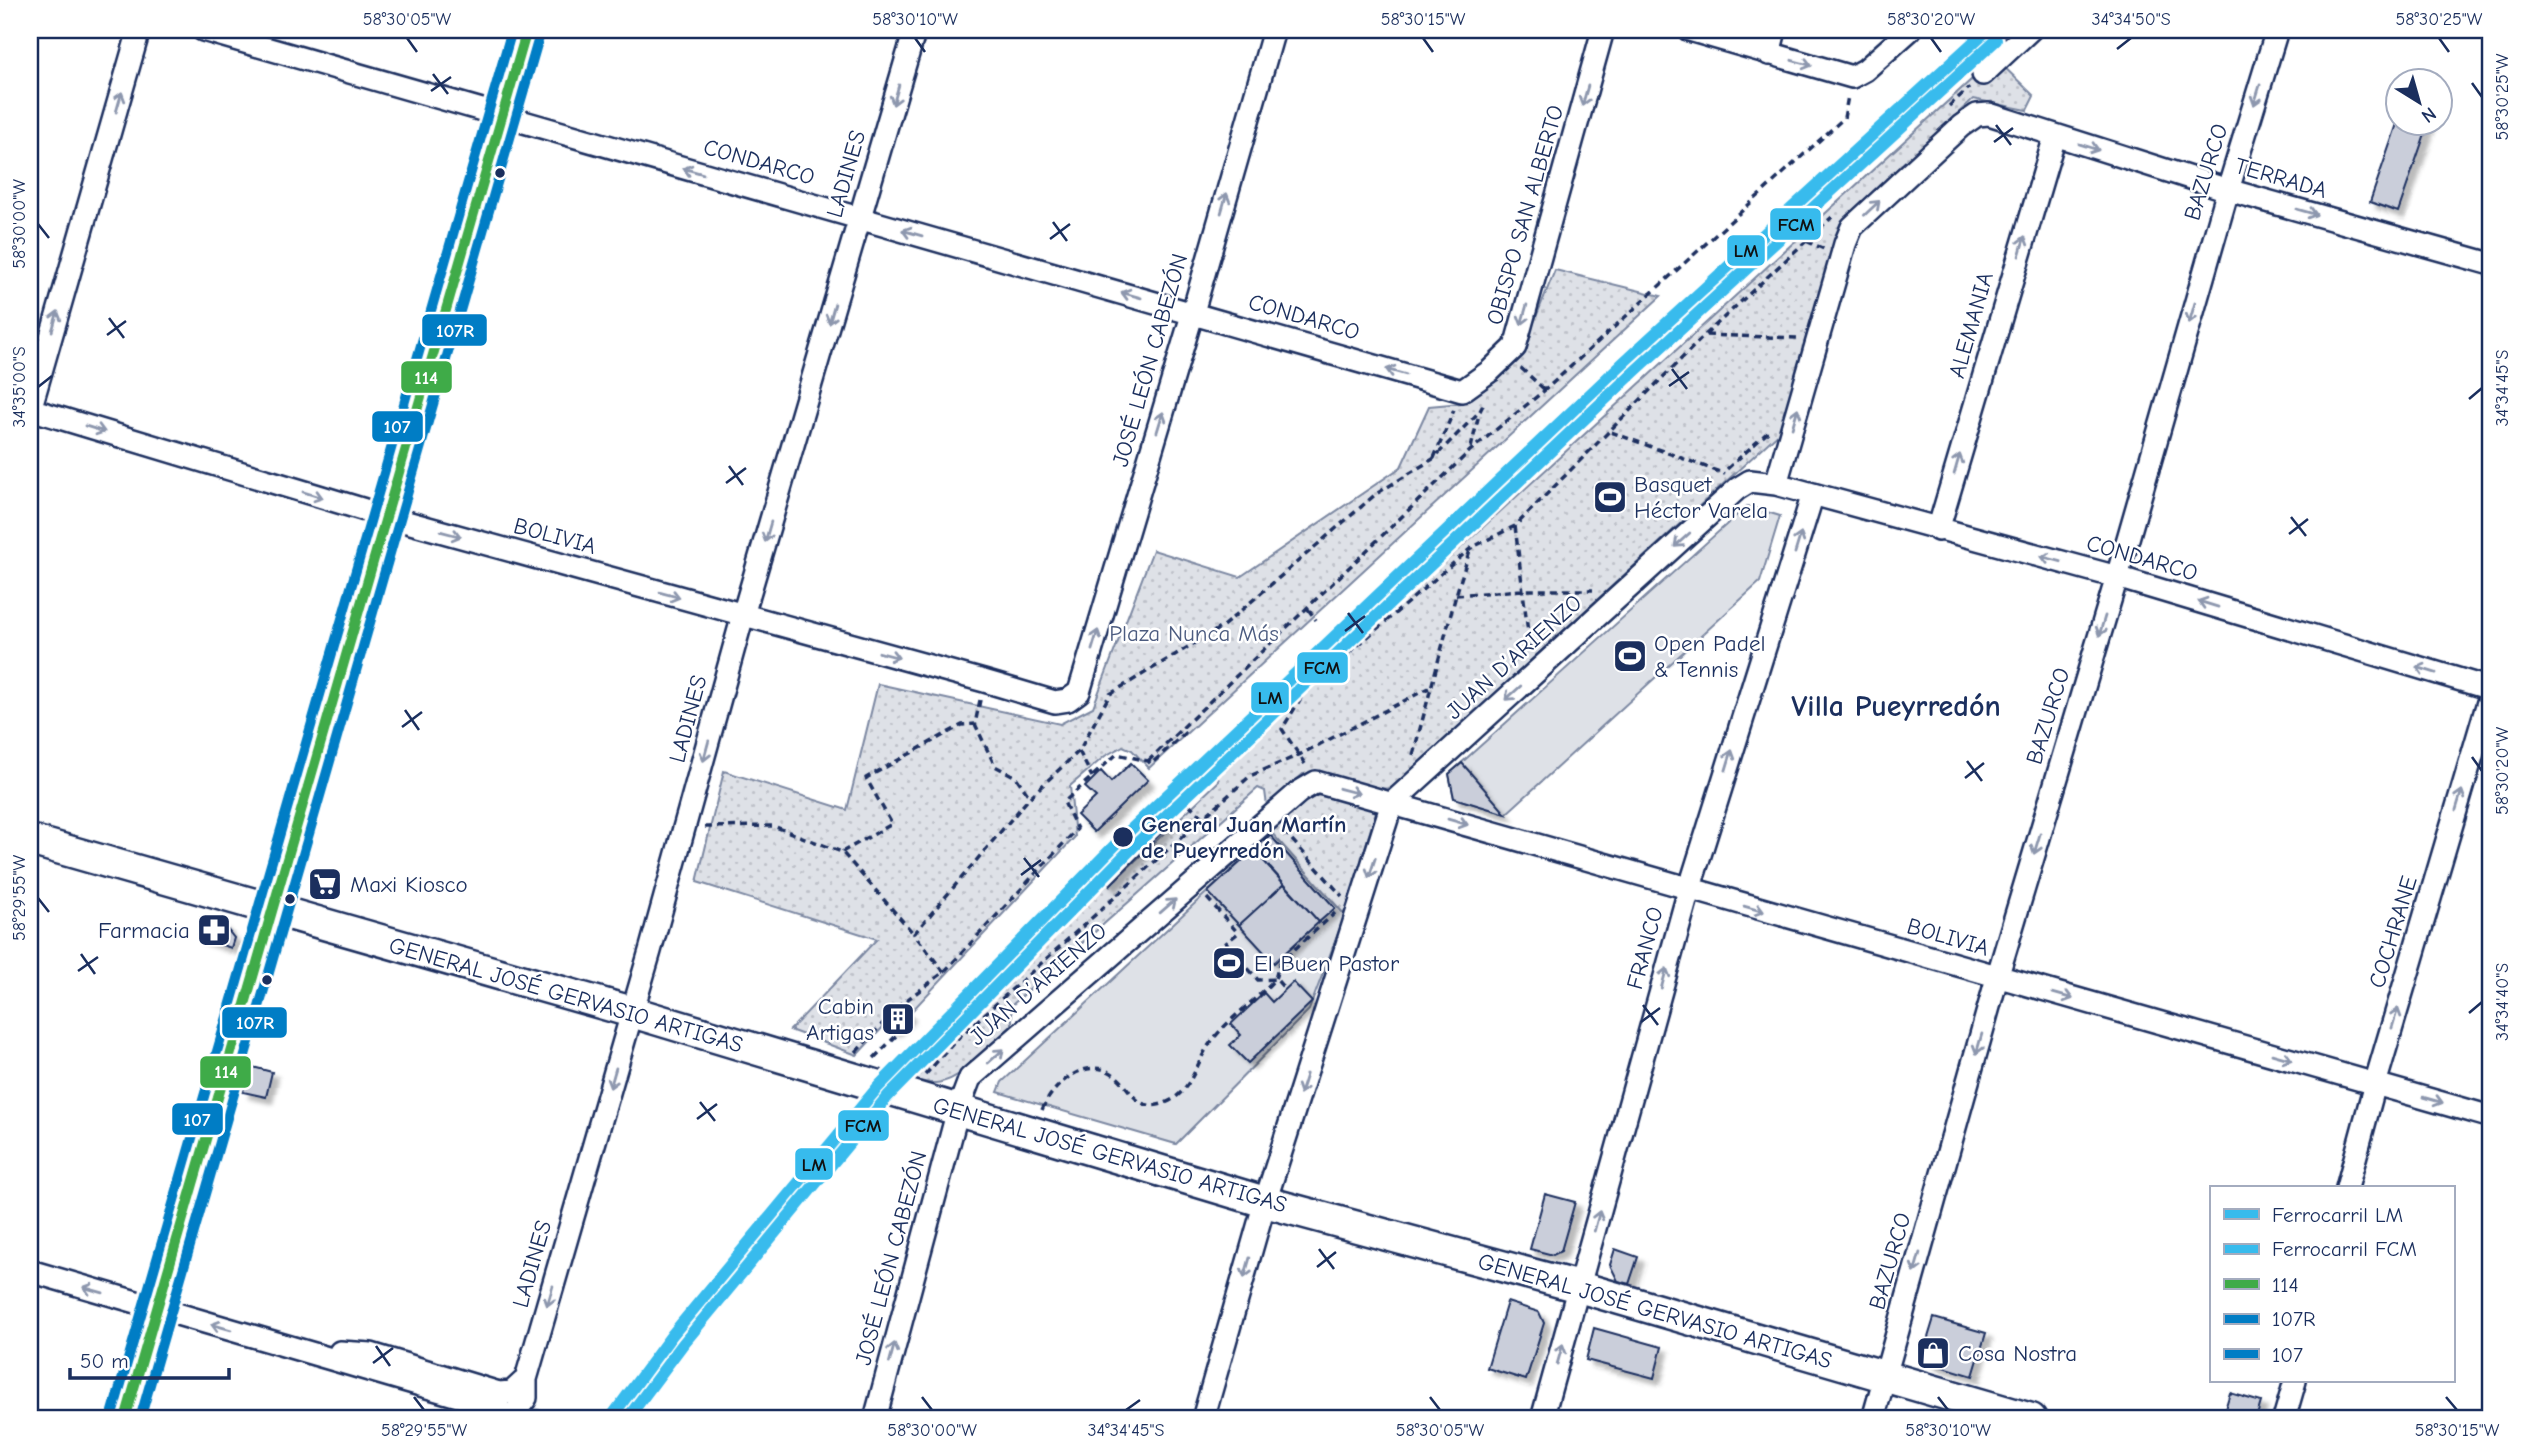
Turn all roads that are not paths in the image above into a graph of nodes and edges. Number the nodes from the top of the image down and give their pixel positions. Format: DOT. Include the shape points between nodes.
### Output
graph roads {
  1 [pos="139,30"];
  2 [pos="203,30"];
  3 [pos="527,30"];
  4 [pos="915,30"];
  5 [pos="1274,30"];
  6 [pos="1603,30"];
  7 [pos="1689,30"];
  8 [pos="1775,30"];
  9 [pos="1910,30"];
  10 [pos="2031,30"];
  11 [pos="2277,30"];
  12 [pos="1769,54"];
  13 [pos="1983,74"];
  14 [pos="502,116"];
  15 [pos="2055,136"];
  16 [pos="2228,190"];
  17 [pos="860,219"];
  18 [pos="2491,264"];
  19 [pos="1193,312"];
  20 [pos="1462,391"];
  21 [pos="30,410"];
  22 [pos="1776,484"];
  23 [pos="1813,494"];
  24 [pos="385,516"];
  25 [pos="1938,530"];
  26 [pos="2117,577"];
  27 [pos="743,615"];
  28 [pos="2491,691"];
  29 [pos="1068,700"];
  30 [pos="1392,803"];
  31 [pos="30,840"];
  32 [pos="1689,890"];
  33 [pos="273,910"];
  34 [pos="1997,978"];
  35 [pos="632,1013"];
  36 [pos="2375,1083"];
  37 [pos="958,1110"];
  38 [pos="2491,1117"];
  39 [pos="2348,1186"];
  40 [pos="1265,1202"];
  41 [pos="30,1271"];
  42 [pos="1579,1287"];
  43 [pos="157,1308"];
  44 [pos="299,1349"];
  45 [pos="1885,1377"];
  46 [pos="526,1379"];
  47 [pos="2295,1382"];
  48 [pos="499,1415"];
  49 [pos="125,1419"];
  50 [pos="874,1419"];
  51 [pos="1203,1419"];
  52 [pos="1542,1419"];
  53 [pos="1873,1419"];
  54 [pos="2031,1419"];
  55 [pos="2284,1419"];
  21 -- 1 [label="street, one-way"];
  2 -- 14 [label="street, CONDARCO"];
  3 -- 14 [label="street"];
  4 -- 17 [label="street, LADINES, one-way"];
  19 -- 5 [label="street, JOSÉ LEÓN CABEZÓN, one-way"];
  6 -- 20 [label="street, OBISPO SAN ALBERTO, one-way" via="1515,347"];
  7 -- 12 [label="street"];
  8 -- 12 [label="street"];
  12 -- 9 [label="street, one-way" via="1852,76 1866,70"];
  10 -- 13 [label="street"];
  11 -- 16 [label="street, BAZURCO, one-way"];
  17 -- 14 [label="street, CONDARCO, one-way"];
  14 -- 24 [label="street"];
  15 -- 16 [label="street, TERRADA, one-way"];
  22 -- 15 [label="street, TERRADA, one-way" via="1852,227 1977,115 1989,114"];
  25 -- 15 [label="street, ALEMANIA, one-way"];
  16 -- 18 [label="street, TERRADA, one-way"];
  16 -- 26 [label="street, BAZURCO, one-way"];
  19 -- 17 [label="street, CONDARCO, one-way"];
  17 -- 27 [label="street, LADINES, one-way"];
  20 -- 19 [label="street, CONDARCO, one-way"];
  29 -- 19 [label="street, JOSÉ LEÓN CABEZÓN, one-way" via="1079,692"];
  21 -- 24 [label="street, BOLIVIA, one-way"];
  22 -- 23 [label="street, CONDARCO"];
  22 -- 30 [label="street, JUAN D’ARIENZO, one-way" via="1750,481 1737,489"];
  23 -- 25 [label="street, CONDARCO"];
  32 -- 23 [label="street, FRANCO, one-way"];
  24 -- 27 [label="street, BOLIVIA, one-way"];
  24 -- 33 [label="street"];
  26 -- 25 [label="street, CONDARCO, one-way"];
  28 -- 26 [label="street, CONDARCO, one-way"];
  26 -- 34 [label="street, BAZURCO, one-way"];
  27 -- 29 [label="street, BOLIVIA, one-way" via="1055,702"];
  27 -- 35 [label="street, LADINES, one-way"];
  36 -- 28 [label="street, COCHRANE, one-way"];
  30 -- 32 [label="street, BOLIVIA, one-way"];
  37 -- 30 [label="street, JUAN D’ARIENZO, one-way" via="970,1079 1299,792 1316,782"];
  30 -- 40 [label="street, one-way" via="1352,908"];
  31 -- 33 [label="street, GENERAL JOSÉ GERVASIO ARTIGAS"];
  32 -- 34 [label="street, BOLIVIA, one-way"];
  42 -- 32 [label="street, FRANCO, one-way"];
  33 -- 35 [label="street, GENERAL JOSÉ GERVASIO ARTIGAS"];
  33 -- 43 [label="street"];
  34 -- 36 [label="street, BOLIVIA, one-way"];
  34 -- 45 [label="street, BAZURCO, one-way"];
  35 -- 37 [label="street, GENERAL JOSÉ GERVASIO ARTIGAS"];
  35 -- 46 [label="street, LADINES, one-way"];
  36 -- 38 [label="street, BOLIVIA, one-way"];
  36 -- 39 [label="street, COCHRANE"];
  37 -- 40 [label="street, GENERAL JOSÉ GERVASIO ARTIGAS"];
  50 -- 37 [label="street, JOSÉ LEÓN CABEZÓN, one-way"];
  40 -- 42 [label="street, GENERAL JOSÉ GERVASIO ARTIGAS"];
  40 -- 51 [label="street, one-way"];
  43 -- 41 [label="street, one-way"];
  42 -- 45 [label="street, GENERAL JOSÉ GERVASIO ARTIGAS"];
  52 -- 42 [label="street, FRANCO, one-way"];
  44 -- 43 [label="street, one-way"];
  43 -- 49 [label="street"];
  44 -- 46 [label="street" via="371,1354 499,1393 512,1392"];
  44 -- 48 [label="street"];
  45 -- 53 [label="street, BAZURCO"];
  45 -- 54 [label="street, GENERAL JOSÉ GERVASIO ARTIGAS"];
  46 -- 48 [label="street, LADINES" via="526,1398"];
  47 -- 55 [label="street"];
}
